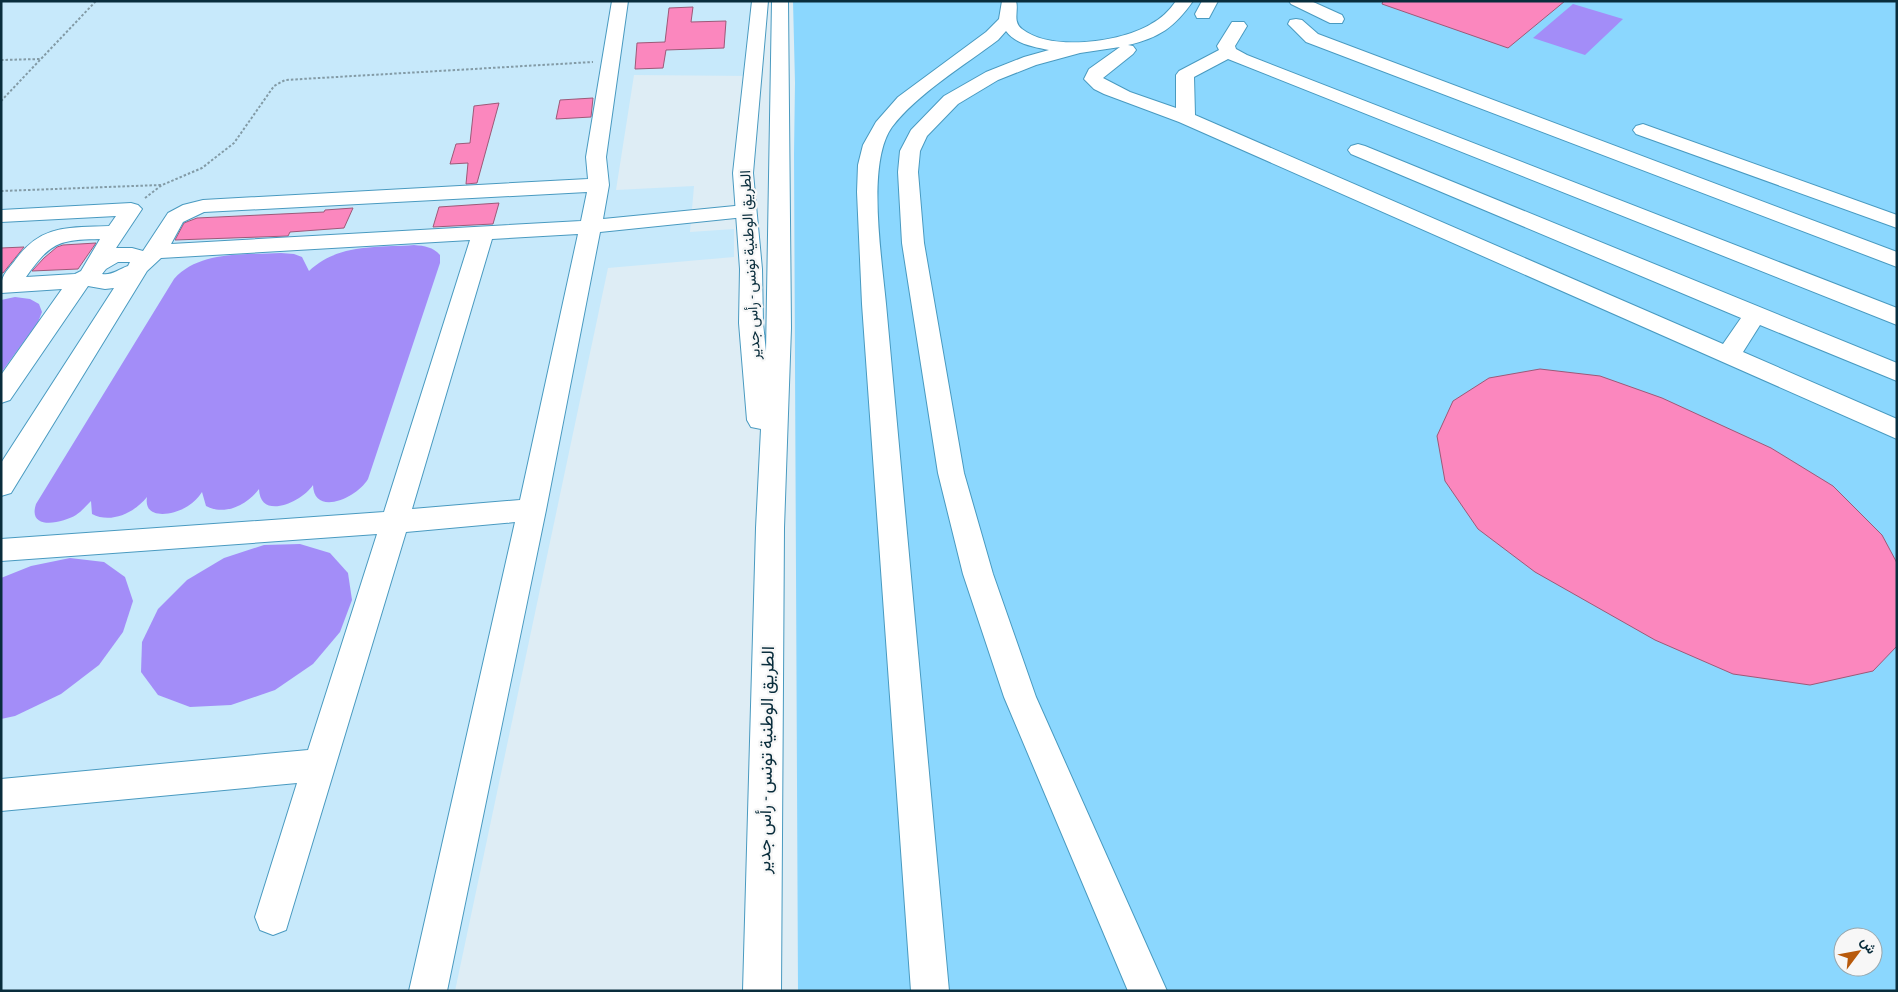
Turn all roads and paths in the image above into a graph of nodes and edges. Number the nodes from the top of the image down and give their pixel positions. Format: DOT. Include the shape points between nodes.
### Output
graph roads {
  1 [pos="96,1"];
  2 [pos="620,1"];
  3 [pos="760,1"];
  4 [pos="780,1"];
  5 [pos="795,1"];
  6 [pos="1185,1"];
  7 [pos="1297,1"];
  8 [pos="1009,11"];
  9 [pos="1336,19"];
  10 [pos="1296,24"];
  11 [pos="1238,26"];
  12 [pos="1078,48"];
  13 [pos="1128,50"];
  14 [pos="1228,52"];
  15 [pos="41,59"];
  16 [pos="1,60"];
  17 [pos="611,61"];
  18 [pos="780,68"];
  19 [pos="1,101"];
  20 [pos="1186,118"];
  21 [pos="1643,130"];
  22 [pos="1358,150"];
  23 [pos="162,185"];
  24 [pos="599,185"];
  25 [pos="1,191"];
  26 [pos="131,209"];
  27 [pos="744,211"];
  28 [pos="1,216"];
  29 [pos="1897,222"];
  30 [pos="590,227"];
  31 [pos="116,232"];
  32 [pos="483,234"];
  33 [pos="1897,260"];
  34 [pos="143,263"];
  35 [pos="87,275"];
  36 [pos="4,286"];
  37 [pos="1755,315"];
  38 [pos="1897,317"];
  39 [pos="1728,356"];
  40 [pos="1897,373"];
  41 [pos="1,394"];
  42 [pos="1897,430"];
  43 [pos="1,486"];
  44 [pos="532,510"];
  45 [pos="394,522"];
  46 [pos="770,528"];
  47 [pos="1,550"];
  48 [pos="319,764"];
  49 [pos="1,795"];
  50 [pos="273,918"];
  51 [pos="428,991"];
  52 [pos="762,991"];
  53 [pos="930,991"];
  54 [pos="1148,991"];
  1 -- 15 [label="path"];
  2 -- 17 [label="street"];
  3 -- 27 [label="street, الطريق الوطنية تونس - رأس جدير" via="750,81 752,94 743,173"];
  4 -- 18 [label="street, الطريق الوطنية تونس - رأس جدير"];
  5 -- 18 [label="street"];
  6 -- 12 [label="street" via="1174,17 1159,28 1128,40"];
  7 -- 9 [label="street"];
  8 -- 12 [label="street" via="1016,32 1039,44"];
  8 -- 53 [label="street" via="992,36 905,101 883,126 873,145 868,165 874,295"];
  10 -- 33 [label="street" via="1312,38"];
  11 -- 14 [label="street" via="1226,46"];
  12 -- 54 [label="street" via="992,76 951,100 918,134 910,151 908,172 913,243 951,473 978,574 1020,697"];
  13 -- 20 [label="street" via="1095,73 1093,80 1114,92"];
  14 -- 20 [label="street" via="1186,75"];
  14 -- 38 [label="street"];
  15 -- 16 [label="path"];
  15 -- 19 [label="path"];
  17 -- 23 [label="path" via="285,80 274,86 234,143 202,168"];
  17 -- 24 [label="street" via="596,157"];
  18 -- 46 [label="street, الطريق الوطنية تونس - رأس جدير" via="778,328"];
  20 -- 39 [label="street"];
  21 -- 29 [label="street"];
  22 -- 37 [label="street"];
  23 -- 25 [label="path"];
  23 -- 26 [label="path"];
  24 -- 30 [label="street"];
  24 -- 34 [label="street" via="204,206 175,216"];
  26 -- 28 [label="street"];
  26 -- 31 [label="street"];
  27 -- 30 [label="street"];
  27 -- 46 [label="street, الطريق الوطنية تونس - رأس جدير"];
  30 -- 32 [label="street"];
  30 -- 44 [label="street"];
  31 -- 35 [label="street"];
  31 -- 36 [label="street" via="47,240 37,247"];
  32 -- 34 [label="street"];
  32 -- 45 [label="street"];
  34 -- 35 [label="street" via="126,277 107,282 98,282"];
  34 -- 43 [label="street"];
  35 -- 36 [label="street"];
  35 -- 41 [label="street"];
  37 -- 39 [label="street"];
  37 -- 40 [label="street"];
  39 -- 42 [label="street"];
  44 -- 45 [label="street"];
  44 -- 51 [label="street"];
  45 -- 47 [label="street"];
  45 -- 48 [label="street"];
  46 -- 52 [label="street, الطريق الوطنية تونس - رأس جدير"];
  48 -- 49 [label="street"];
  48 -- 50 [label="street"];
}
